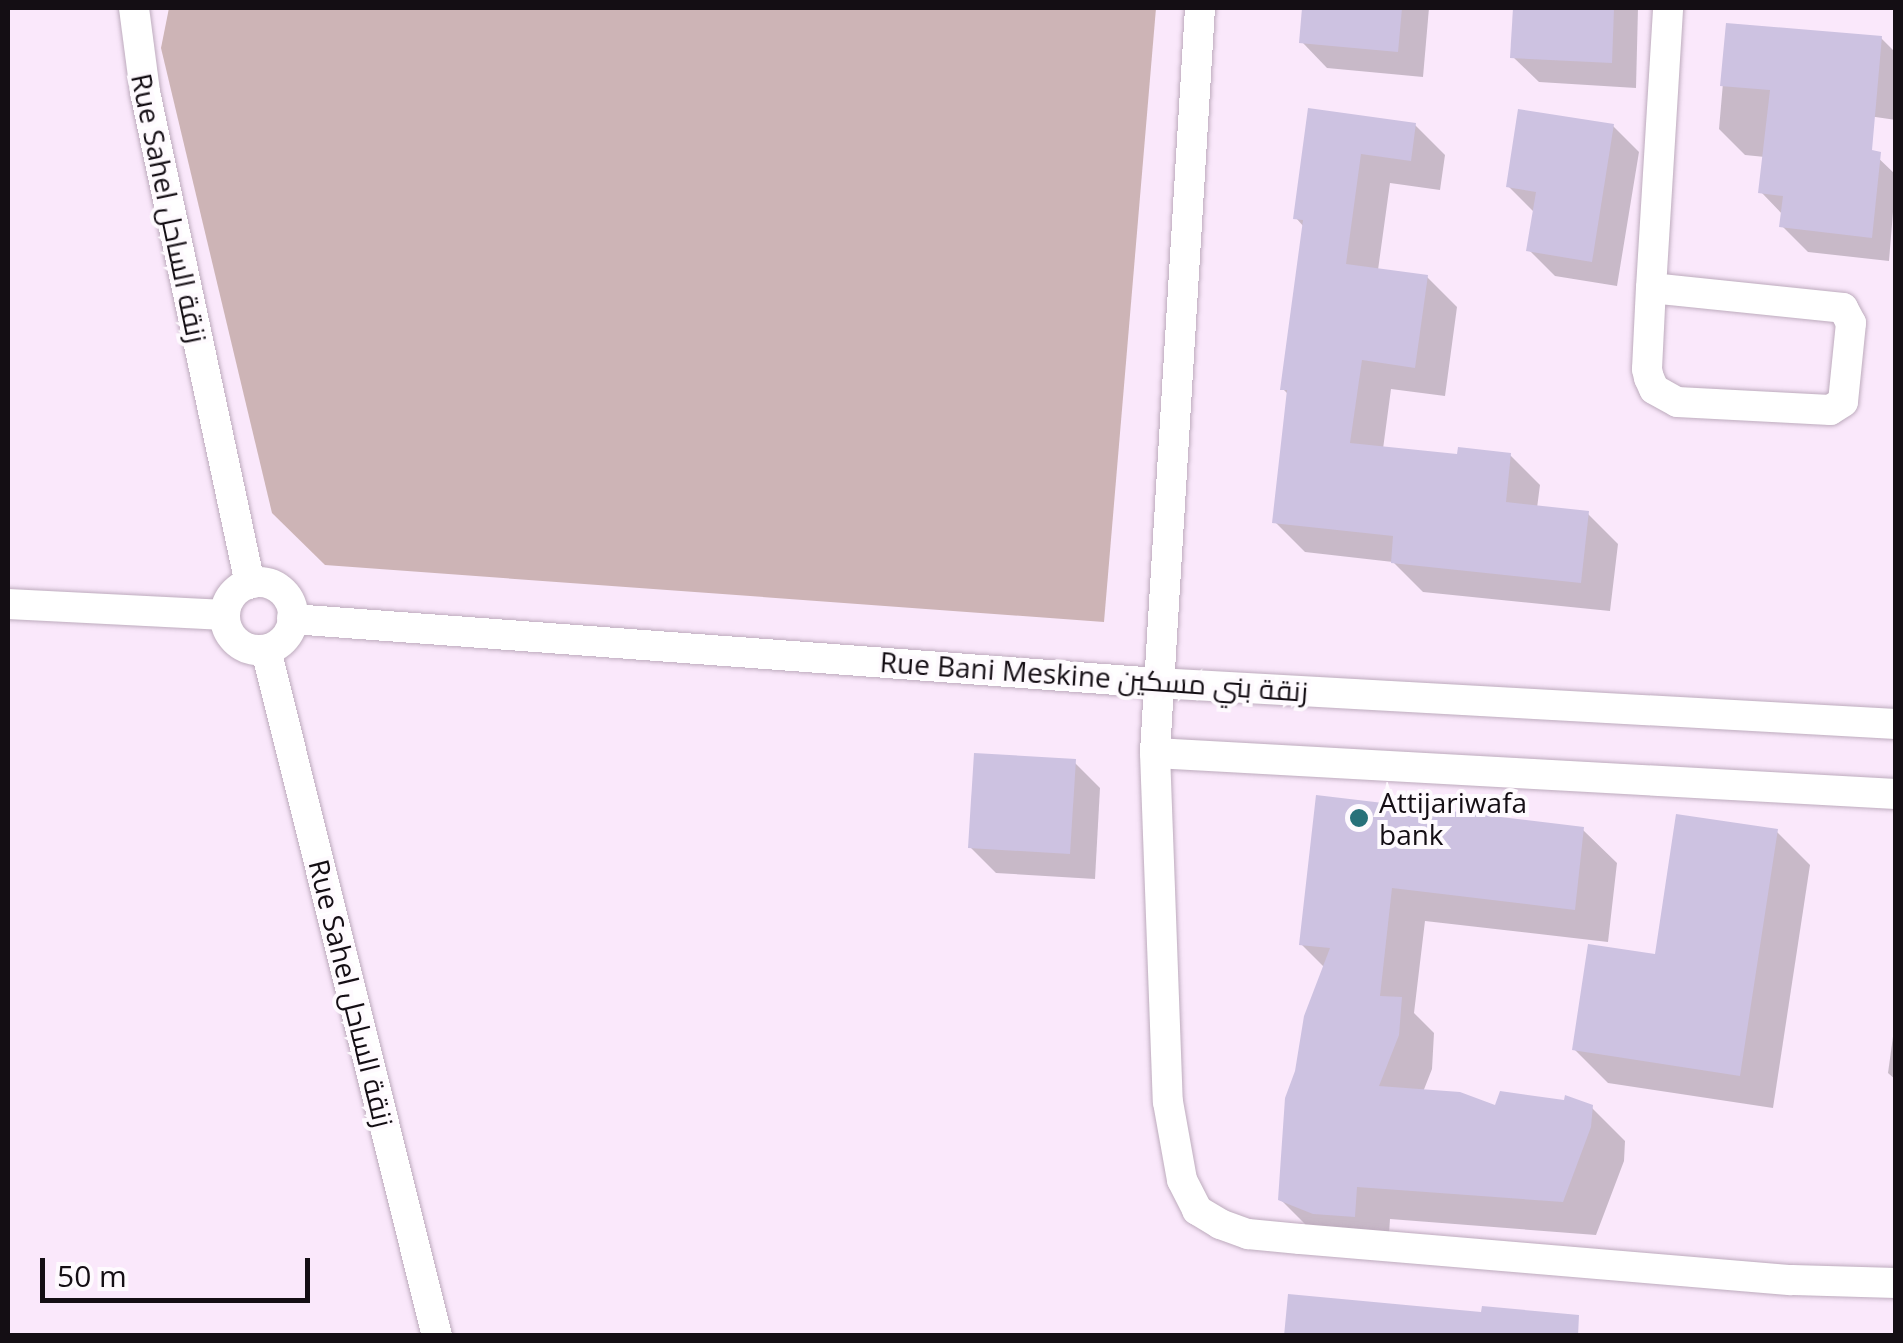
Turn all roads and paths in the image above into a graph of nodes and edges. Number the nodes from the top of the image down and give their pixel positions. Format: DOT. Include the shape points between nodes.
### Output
graph roads {
  1 [pos="134,8"];
  2 [pos="1200,8"];
  3 [pos="1668,8"];
  4 [pos="1651,288"];
  5 [pos="250,584"];
  6 [pos="8,604"];
  7 [pos="224,616"];
  8 [pos="292,618"];
  9 [pos="266,650"];
  10 [pos="1157,684"];
  11 [pos="1896,724"];
  12 [pos="1156,753"];
  13 [pos="1896,794"];
  14 [pos="1896,1283"];
  15 [pos="437,1336"];
  1 -- 5 [label="street, Rue Sahel زنقة الساحل" via="145,92"];
  2 -- 10 [label="street"];
  3 -- 4 [label="street"];
  4 -- 4 [label="street" via="1647,368 1654,390 1664,397 1830,410 1843,402 1851,323 1842,308"];
  5 -- 7 [label="street" via="234,592"];
  5 -- 8 [label="street" via="280,590"];
  6 -- 7 [label="street"];
  7 -- 9 [label="street" via="242,647"];
  8 -- 9 [label="street" via="288,635"];
  8 -- 10 [label="street, Rue Bani Meskine زنقة بني مسكين"];
  9 -- 15 [label="street, Rue Sahel زنقة الساحل"];
  10 -- 11 [label="street, Rue Bani Meskine زنقة بني مسكين"];
  10 -- 12 [label="street"];
  12 -- 13 [label="street"];
  12 -- 14 [label="street" via="1168,1102 1182,1180 1197,1210 1248,1234 1283,1238"];
}
